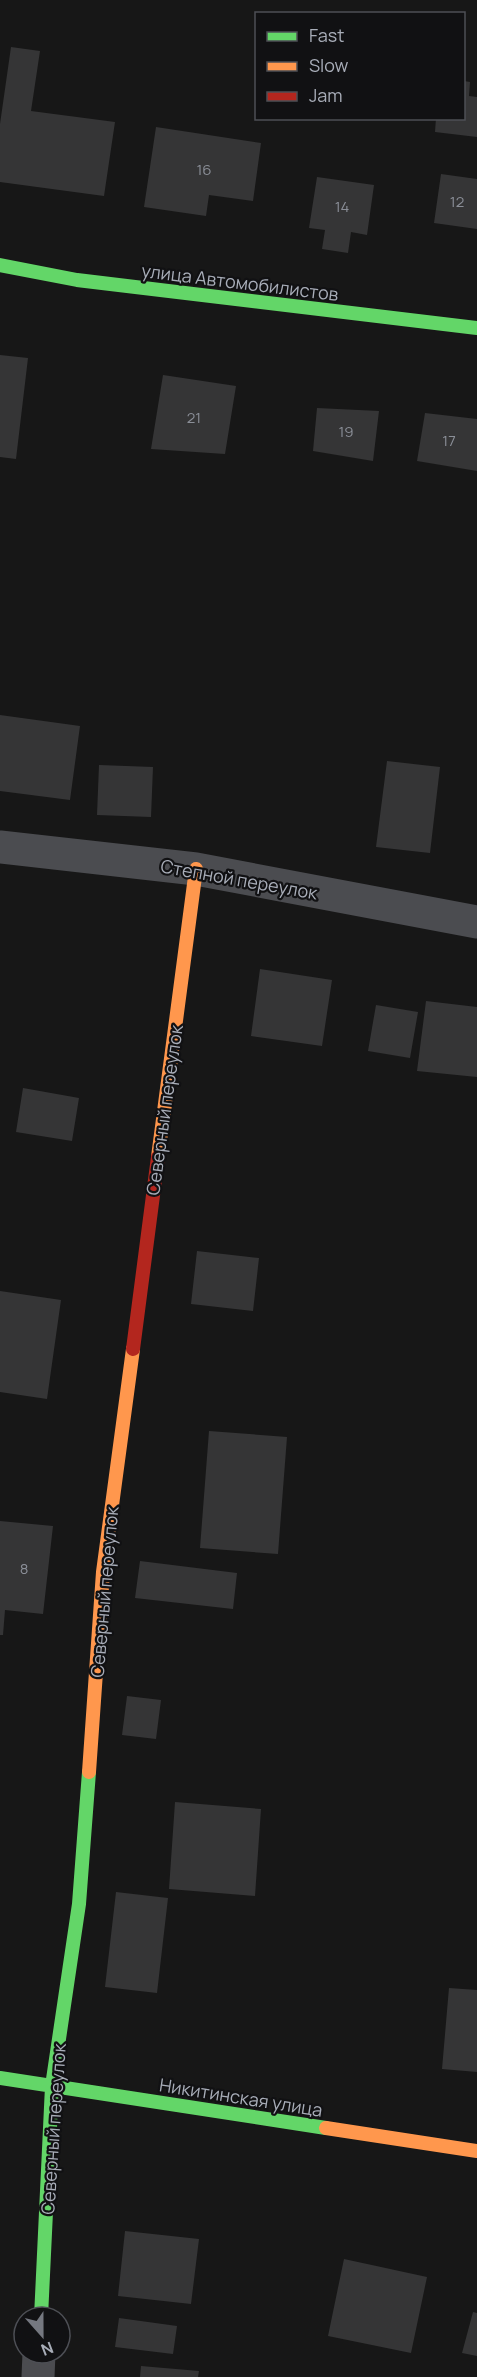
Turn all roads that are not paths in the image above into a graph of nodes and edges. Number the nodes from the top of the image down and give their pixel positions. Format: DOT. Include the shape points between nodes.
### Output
graph roads {
  1 [pos="0,265"];
  2 [pos="477,328"];
  3 [pos="0,847"];
  4 [pos="196,869"];
  5 [pos="477,922"];
  6 [pos="0,2078"];
  7 [pos="52,2086"];
  8 [pos="477,2151"];
  9 [pos="42,2305"];
  1 -- 2 [label="street, улица Автомобилистов" via="77,280"];
  3 -- 4 [label="street, Степной переулок"];
  4 -- 5 [label="street, Степной переулок"];
  4 -- 7 [label="street, Северный переулок" via="103,1572 80,1904"];
  6 -- 7 [label="street, Никитинская улица"];
  7 -- 8 [label="street, Никитинская улица"];
  7 -- 9 [label="street, Северный переулок"];
}
